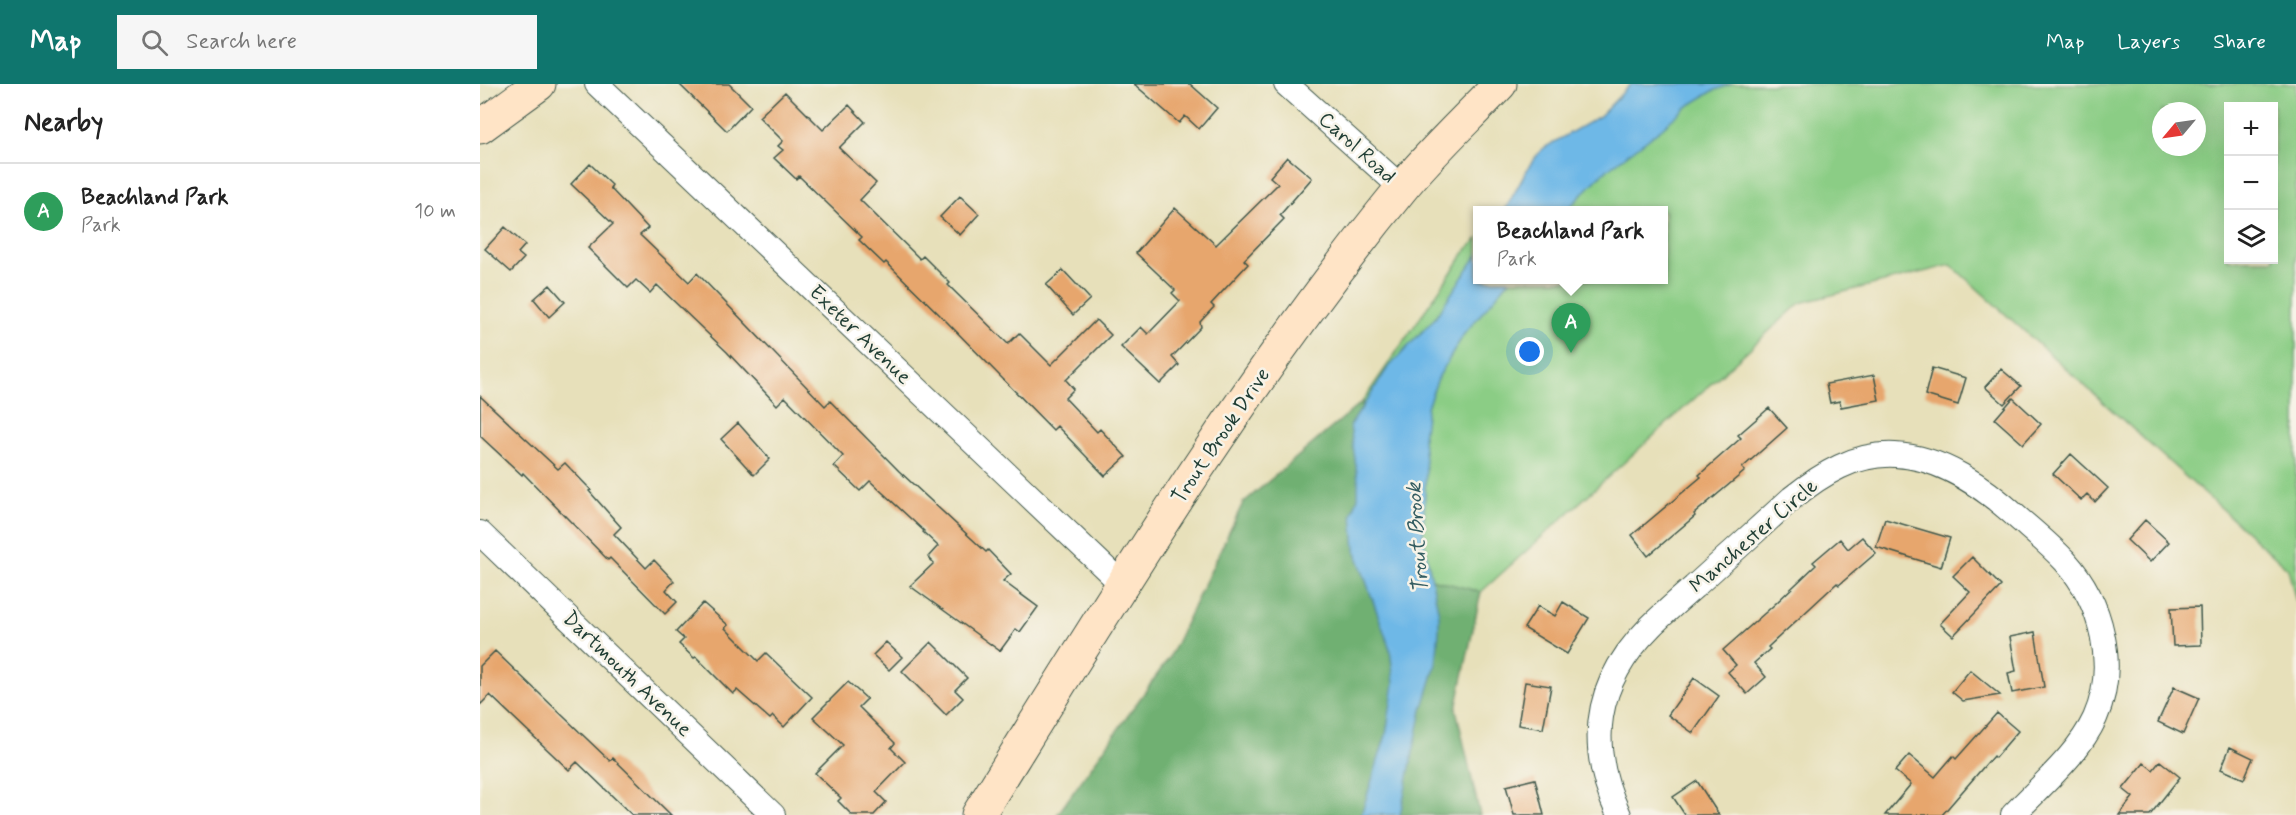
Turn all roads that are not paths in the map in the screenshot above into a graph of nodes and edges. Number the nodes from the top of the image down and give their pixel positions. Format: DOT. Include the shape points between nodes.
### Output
graph roads {
  1 [pos="539,84"];
  2 [pos="597,84"];
  3 [pos="1286,84"];
  4 [pos="1500,84"];
  5 [pos="480,128"];
  6 [pos="1402,188"];
  7 [pos="480,533"];
  8 [pos="1123,585"];
  9 [pos="773,815"];
  10 [pos="978,815"];
  11 [pos="1619,815"];
  12 [pos="2013,815"];
  1 -- 5 [label="main road"];
  2 -- 8 [label="street, Exeter Avenue"];
  3 -- 6 [label="street, Carol Road"];
  4 -- 6 [label="main road, Trout Brook Drive"];
  6 -- 8 [label="main road, Trout Brook Drive" via="1292,329"];
  7 -- 9 [label="street, Dartmouth Avenue"];
  8 -- 10 [label="main road, Trout Brook Drive"];
  11 -- 12 [label="street, Manchester Circle" via="1606,784 1598,743 1606,694 1623,661 1649,628 1810,484 1840,466 1895,455 1956,472 2011,511 2065,561 2088,594 2098,617 2106,663 2095,717 2071,753"];
}
